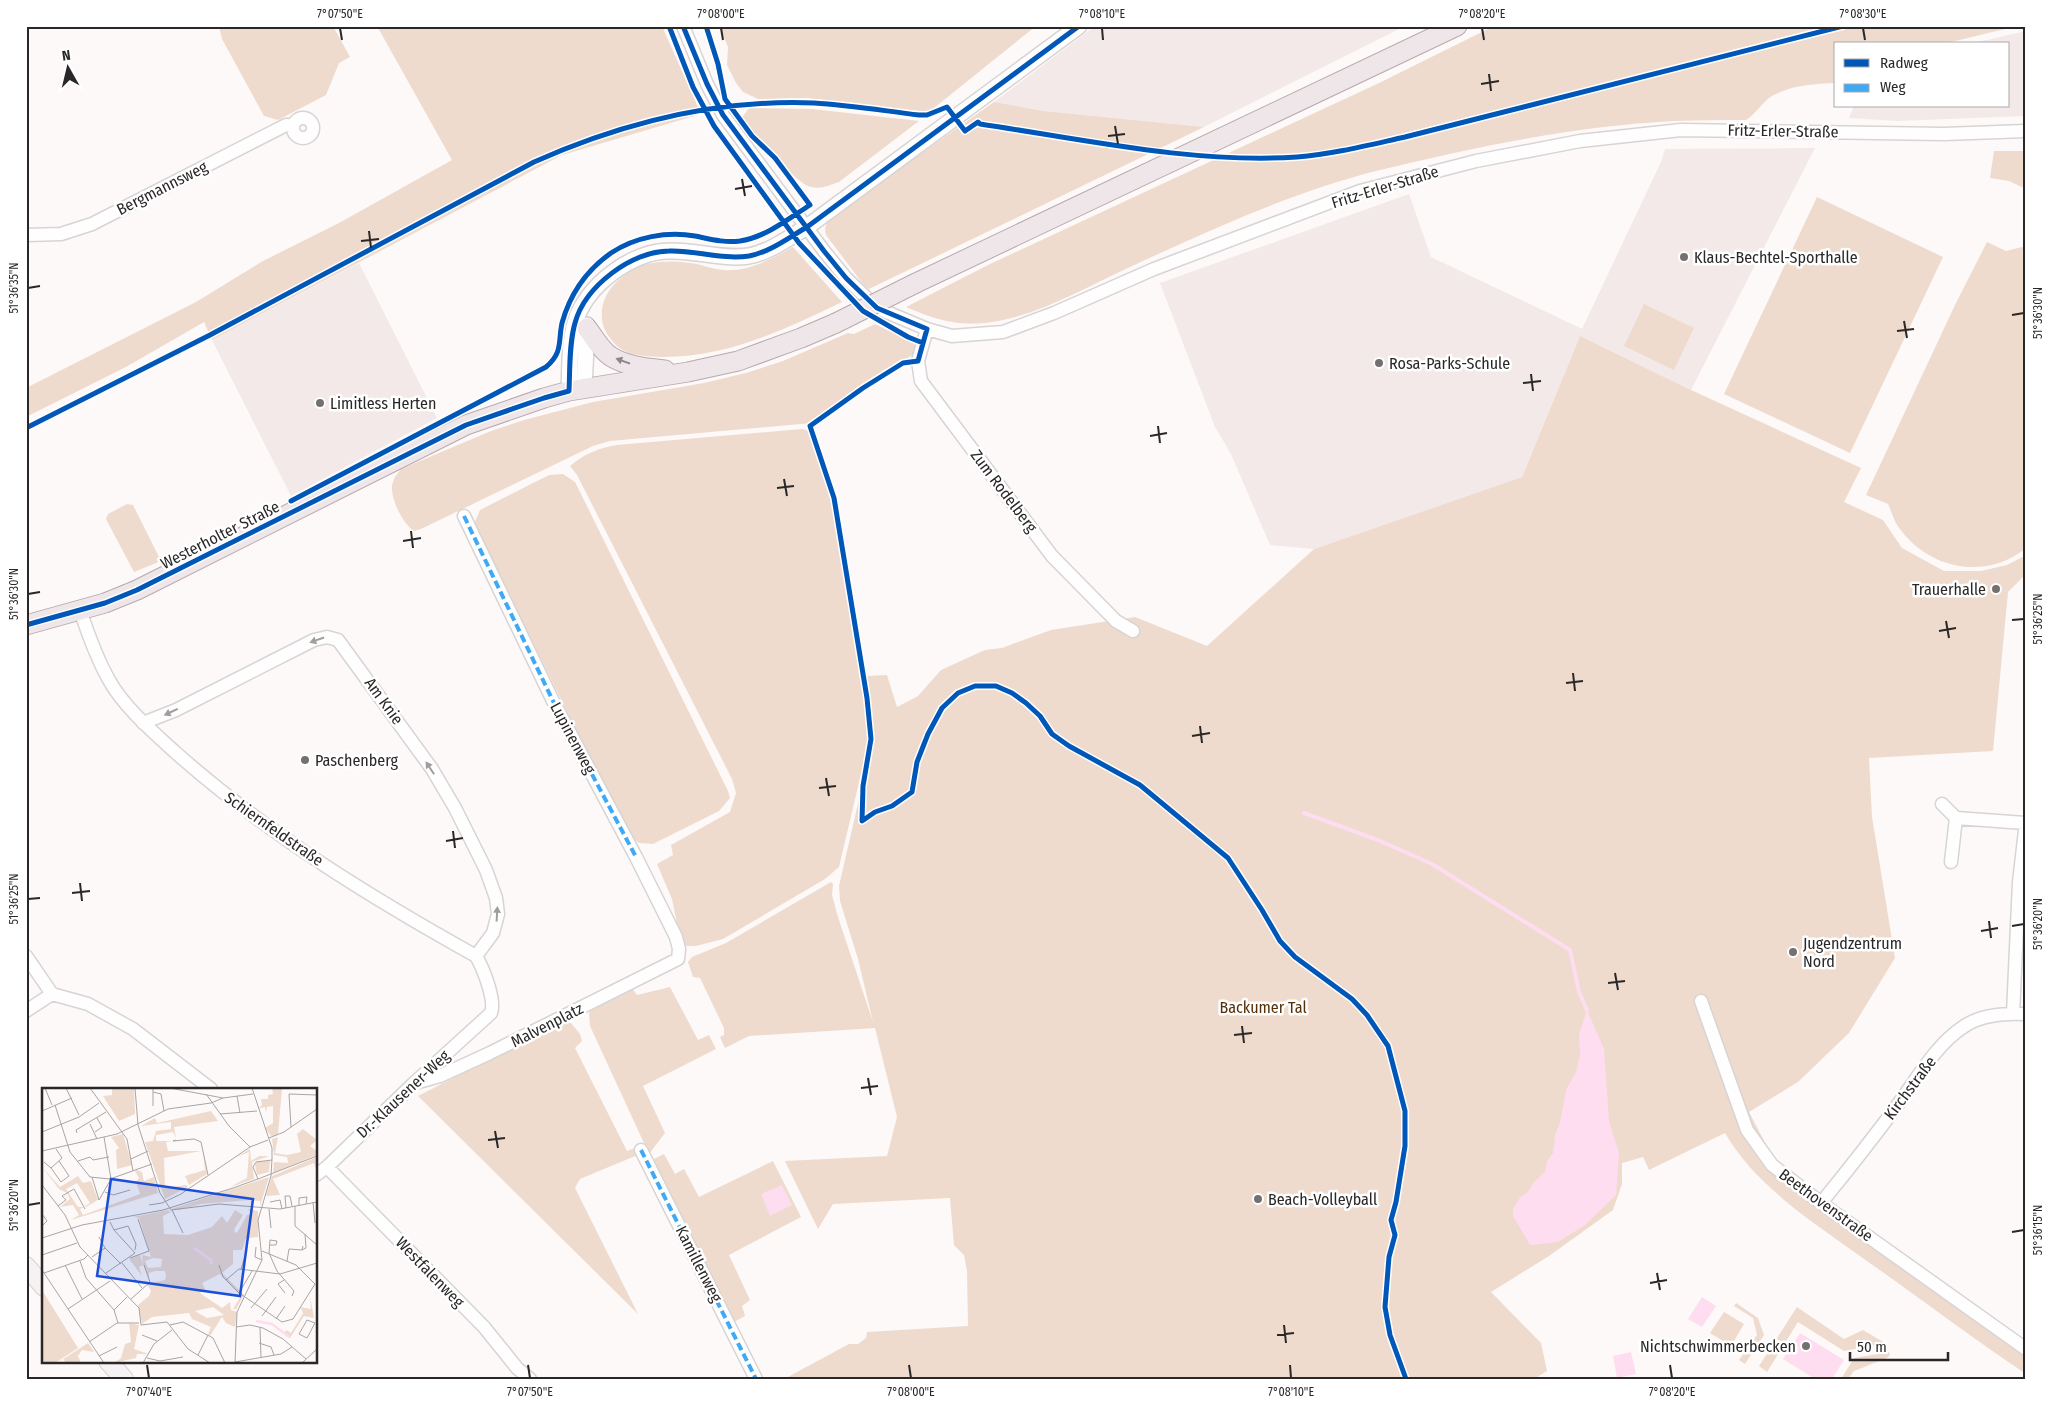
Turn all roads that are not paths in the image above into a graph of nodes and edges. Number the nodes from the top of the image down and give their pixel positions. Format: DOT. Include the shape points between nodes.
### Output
graph roads {
  1 [pos="683,26"];
  2 [pos="1079,26"];
  3 [pos="1457,26"];
  4 [pos="293,126"];
  5 [pos="2026,130"];
  6 [pos="806,227"];
  7 [pos="26,235"];
  8 [pos="588,298"];
  9 [pos="587,328"];
  10 [pos="927,329"];
  11 [pos="688,372"];
  12 [pos="576,390"];
  13 [pos="464,516"];
  14 [pos="80,610"];
  15 [pos="26,625"];
  16 [pos="1132,632"];
  17 [pos="143,723"];
  18 [pos="1942,804"];
  19 [pos="1956,818"];
  20 [pos="2026,823"];
  21 [pos="1951,862"];
  22 [pos="26,956"];
  23 [pos="476,956"];
  24 [pos="678,959"];
  25 [pos="52,994"];
  26 [pos="1701,1001"];
  27 [pos="26,1011"];
  28 [pos="2020,1014"];
  29 [pos="413,1084"];
  30 [pos="210,1088"];
  31 [pos="641,1150"];
  32 [pos="322,1171"];
  33 [pos="1821,1203"];
  34 [pos="26,1266"];
  35 [pos="42,1285"];
  36 [pos="2026,1349"];
  37 [pos="109,1362"];
  38 [pos="514,1373"];
  39 [pos="124,1379"];
  40 [pos="530,1379"];
  41 [pos="756,1379"];
  1 -- 6 [label="street, Fritz-Erler-Straße" via="723,115"];
  2 -- 6 [label="street"];
  3 -- 11 [label="main road, bridge" via="836,323 738,361"];
  4 -- 7 [label="street, Bergmannsweg" via="286,126 92,224 62,234"];
  5 -- 10 [label="street, Fritz-Erler-Straße" via="1944,134 1681,130 1580,141 1476,161 1360,191 1154,269 1003,332 952,336"];
  6 -- 8 [label="street" via="766,251 736,258 669,250 638,257 615,270"];
  6 -- 10 [label="street, Fritz-Erler-Straße" via="846,278 878,308"];
  8 -- 9 [label="street"];
  8 -- 12 [label="street" via="574,324"];
  11 -- 9 [label="main road, one-way" via="647,368 610,356"];
  9 -- 12 [label="street"];
  10 -- 16 [label="street, Zum Rodelberg" via="918,362 921,380 1052,556 1116,621"];
  11 -- 12 [label="main road, Westerholter Straße"];
  12 -- 14 [label="main road, Westerholter Straße" via="466,425 170,575 105,603"];
  13 -- 24 [label="street, Lupinenweg" via="553,701 676,937"];
  14 -- 15 [label="main road, Westerholter Straße"];
  14 -- 17 [label="street, Schiernfeldstraße" via="109,682"];
  17 -- 23 [label="street, Schiernfeldstraße" via="205,778 280,834 366,892"];
  23 -- 17 [label="street, Am Knie, one-way" via="493,933 498,914 486,870 432,769 338,640 326,637 314,640 176,710"];
  18 -- 19 [label="street"];
  19 -- 20 [label="street"];
  19 -- 21 [label="street"];
  20 -- 28 [label="street" via="2019,882"];
  22 -- 25 [label="street"];
  23 -- 29 [label="street, Dr.-Klausener-Weg" via="492,998 491,1013"];
  24 -- 29 [label="street, Malvenplatz" via="490,1054"];
  25 -- 27 [label="street"];
  25 -- 30 [label="street" via="88,1004 125,1025"];
  26 -- 33 [label="street, Beethovenstraße" via="1747,1130 1772,1165"];
  28 -- 33 [label="street, Kirchstraße" via="1987,1017 1964,1026 1941,1047"];
  29 -- 32 [label="street, Dr.-Klausener-Weg"];
  31 -- 41 [label="street, Kamillenweg"];
  32 -- 38 [label="street, Westfalenweg" via="484,1328"];
  33 -- 36 [label="street, Beethovenstraße"];
  34 -- 35 [label="main road"];
  37 -- 39 [label="main road"];
  38 -- 40 [label="street, Westfalenweg"];
}
